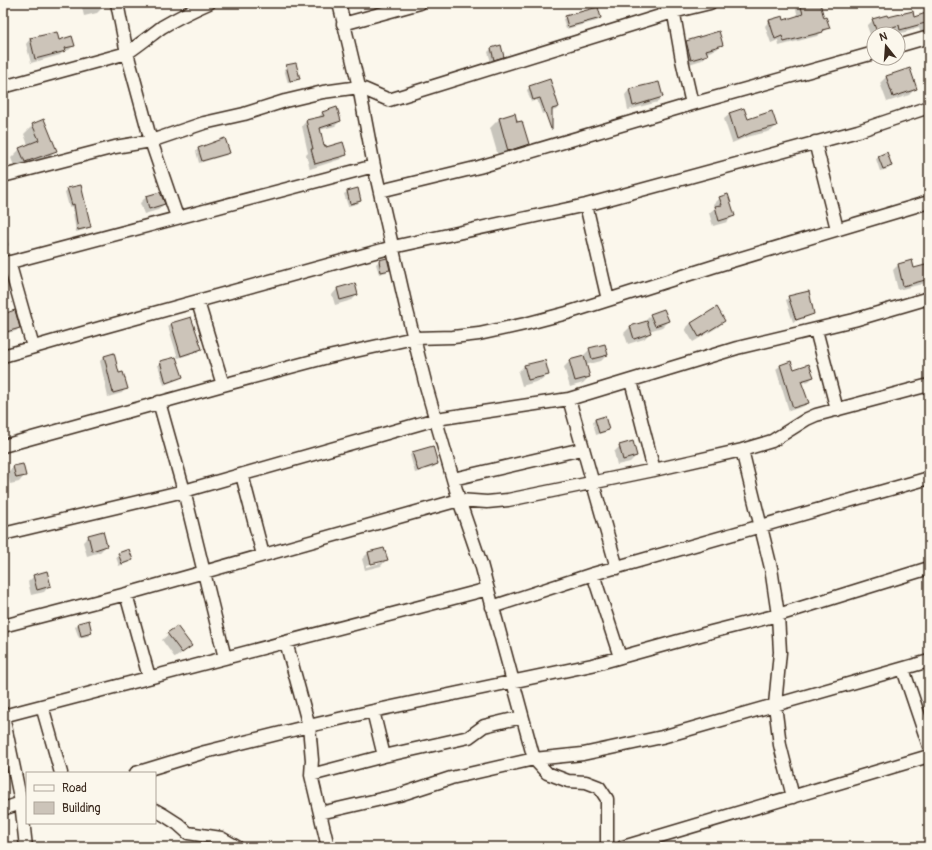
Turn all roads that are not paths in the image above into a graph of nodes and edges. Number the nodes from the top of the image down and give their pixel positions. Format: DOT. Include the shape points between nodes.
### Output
graph roads {
  1 [pos="117,3"];
  2 [pos="209,3"];
  3 [pos="339,3"];
  4 [pos="420,3"];
  5 [pos="710,3"];
  6 [pos="672,7"];
  7 [pos="343,24"];
  8 [pos="929,37"];
  9 [pos="906,44"];
  10 [pos="127,53"];
  11 [pos="866,55"];
  12 [pos="358,87"];
  13 [pos="3,88"];
  14 [pos="692,104"];
  15 [pos="929,108"];
  16 [pos="151,141"];
  17 [pos="815,142"];
  18 [pos="374,166"];
  19 [pos="3,176"];
  20 [pos="380,191"];
  21 [pos="929,202"];
  22 [pos="586,205"];
  23 [pos="177,217"];
  24 [pos="837,229"];
  25 [pos="393,247"];
  26 [pos="6,263"];
  27 [pos="929,298"];
  28 [pos="608,300"];
  29 [pos="198,302"];
  30 [pos="816,330"];
  31 [pos="414,338"];
  32 [pos="33,347"];
  33 [pos="3,356"];
  34 [pos="631,381"];
  35 [pos="223,385"];
  36 [pos="929,385"];
  37 [pos="569,398"];
  38 [pos="159,402"];
  39 [pos="837,410"];
  40 [pos="436,419"];
  41 [pos="3,446"];
  42 [pos="582,449"];
  43 [pos="742,450"];
  44 [pos="654,470"];
  45 [pos="242,474"];
  46 [pos="929,478"];
  47 [pos="453,479"];
  48 [pos="592,482"];
  49 [pos="184,491"];
  50 [pos="459,500"];
  51 [pos="761,526"];
  52 [pos="3,534"];
  53 [pos="263,555"];
  54 [pos="616,568"];
  55 [pos="929,568"];
  56 [pos="203,572"];
  57 [pos="593,574"];
  58 [pos="488,589"];
  59 [pos="126,594"];
  60 [pos="492,607"];
  61 [pos="778,615"];
  62 [pos="3,626"];
  63 [pos="286,642"];
  64 [pos="620,657"];
  65 [pos="225,658"];
  66 [pos="929,661"];
  67 [pos="903,669"];
  68 [pos="149,677"];
  69 [pos="513,681"];
  70 [pos="775,705"];
  71 [pos="42,706"];
  72 [pos="373,711"];
  73 [pos="3,716"];
  74 [pos="522,716"];
  75 [pos="308,726"];
  76 [pos="929,746"];
  77 [pos="384,756"];
  78 [pos="929,756"];
  79 [pos="534,759"];
  80 [pos="61,772"];
  81 [pos="139,772"];
  82 [pos="311,775"];
  83 [pos="793,797"];
  84 [pos="24,802"];
  85 [pos="3,809"];
  86 [pos="156,811"];
  87 [pos="320,813"];
  88 [pos="26,847"];
  89 [pos="237,847"];
  90 [pos="328,847"];
  91 [pos="607,847"];
  92 [pos="623,847"];
  1 -- 10 [label="street"];
  2 -- 10 [label="street" via="162,28"];
  3 -- 7 [label="street"];
  4 -- 7 [label="street"];
  5 -- 6 [label="street"];
  6 -- 12 [label="street" via="389,100"];
  6 -- 14 [label="street"];
  7 -- 12 [label="street"];
  8 -- 9 [label="street"];
  10 -- 13 [label="street"];
  10 -- 16 [label="street"];
  11 -- 14 [label="street"];
  12 -- 16 [label="street" via="285,101 204,123"];
  12 -- 18 [label="street"];
  14 -- 20 [label="street" via="479,167"];
  15 -- 17 [label="street"];
  16 -- 19 [label="street" via="115,147"];
  16 -- 23 [label="street"];
  17 -- 22 [label="street"];
  17 -- 24 [label="street"];
  18 -- 20 [label="street"];
  18 -- 23 [label="street"];
  20 -- 25 [label="street"];
  21 -- 24 [label="street"];
  22 -- 25 [label="street"];
  22 -- 28 [label="street"];
  23 -- 26 [label="street"];
  24 -- 28 [label="street"];
  25 -- 29 [label="street"];
  25 -- 31 [label="street"];
  26 -- 32 [label="street"];
  27 -- 30 [label="street"];
  28 -- 31 [label="street" via="532,323 479,334"];
  29 -- 32 [label="street"];
  29 -- 35 [label="street"];
  30 -- 34 [label="street" via="737,348"];
  30 -- 39 [label="street"];
  31 -- 35 [label="street" via="328,357"];
  31 -- 40 [label="street"];
  32 -- 33 [label="street"];
  34 -- 37 [label="street"];
  34 -- 44 [label="street"];
  35 -- 38 [label="street"];
  36 -- 39 [label="street"];
  37 -- 40 [label="street"];
  37 -- 42 [label="street"];
  38 -- 41 [label="street"];
  38 -- 49 [label="street"];
  39 -- 43 [label="street" via="807,419 772,441"];
  40 -- 45 [label="street"];
  40 -- 47 [label="street"];
  42 -- 47 [label="street"];
  42 -- 48 [label="street"];
  43 -- 44 [label="street"];
  43 -- 51 [label="street"];
  44 -- 48 [label="street"];
  45 -- 49 [label="street"];
  45 -- 53 [label="street"];
  46 -- 51 [label="street"];
  47 -- 50 [label="street"];
  48 -- 50 [label="street" via="508,500"];
  48 -- 54 [label="street"];
  49 -- 52 [label="street"];
  49 -- 56 [label="street"];
  50 -- 53 [label="street"];
  50 -- 58 [label="street"];
  51 -- 54 [label="street"];
  51 -- 61 [label="street"];
  53 -- 56 [label="street"];
  54 -- 57 [label="street"];
  55 -- 61 [label="street"];
  56 -- 59 [label="street"];
  56 -- 65 [label="street"];
  57 -- 60 [label="street"];
  57 -- 64 [label="street"];
  58 -- 60 [label="street"];
  58 -- 63 [label="street"];
  59 -- 62 [label="street"];
  59 -- 68 [label="street"];
  60 -- 69 [label="street"];
  61 -- 64 [label="street"];
  61 -- 70 [label="street" via="780,652"];
  63 -- 65 [label="street"];
  63 -- 75 [label="street"];
  64 -- 69 [label="street"];
  65 -- 68 [label="street"];
  66 -- 67 [label="street"];
  67 -- 70 [label="street"];
  67 -- 76 [label="street"];
  68 -- 71 [label="street"];
  69 -- 72 [label="street"];
  69 -- 74 [label="street"];
  70 -- 79 [label="street" via="634,744 582,754"];
  70 -- 83 [label="street" via="780,745"];
  71 -- 73 [label="street"];
  71 -- 80 [label="street"];
  72 -- 75 [label="street"];
  72 -- 77 [label="street"];
  73 -- 84 [label="street"];
  74 -- 77 [label="street" via="484,726 468,737"];
  74 -- 79 [label="street"];
  75 -- 81 [label="street" via="205,752"];
  75 -- 82 [label="street"];
  77 -- 82 [label="street"];
  78 -- 83 [label="street"];
  79 -- 87 [label="street"];
  79 -- 91 [label="street" via="547,773 568,781 586,782 600,787 606,799"];
  82 -- 87 [label="street"];
  83 -- 92 [label="street"];
  84 -- 85 [label="street"];
  84 -- 88 [label="street"];
  86 -- 89 [label="street" via="188,833 221,838"];
  87 -- 90 [label="street"];
}
